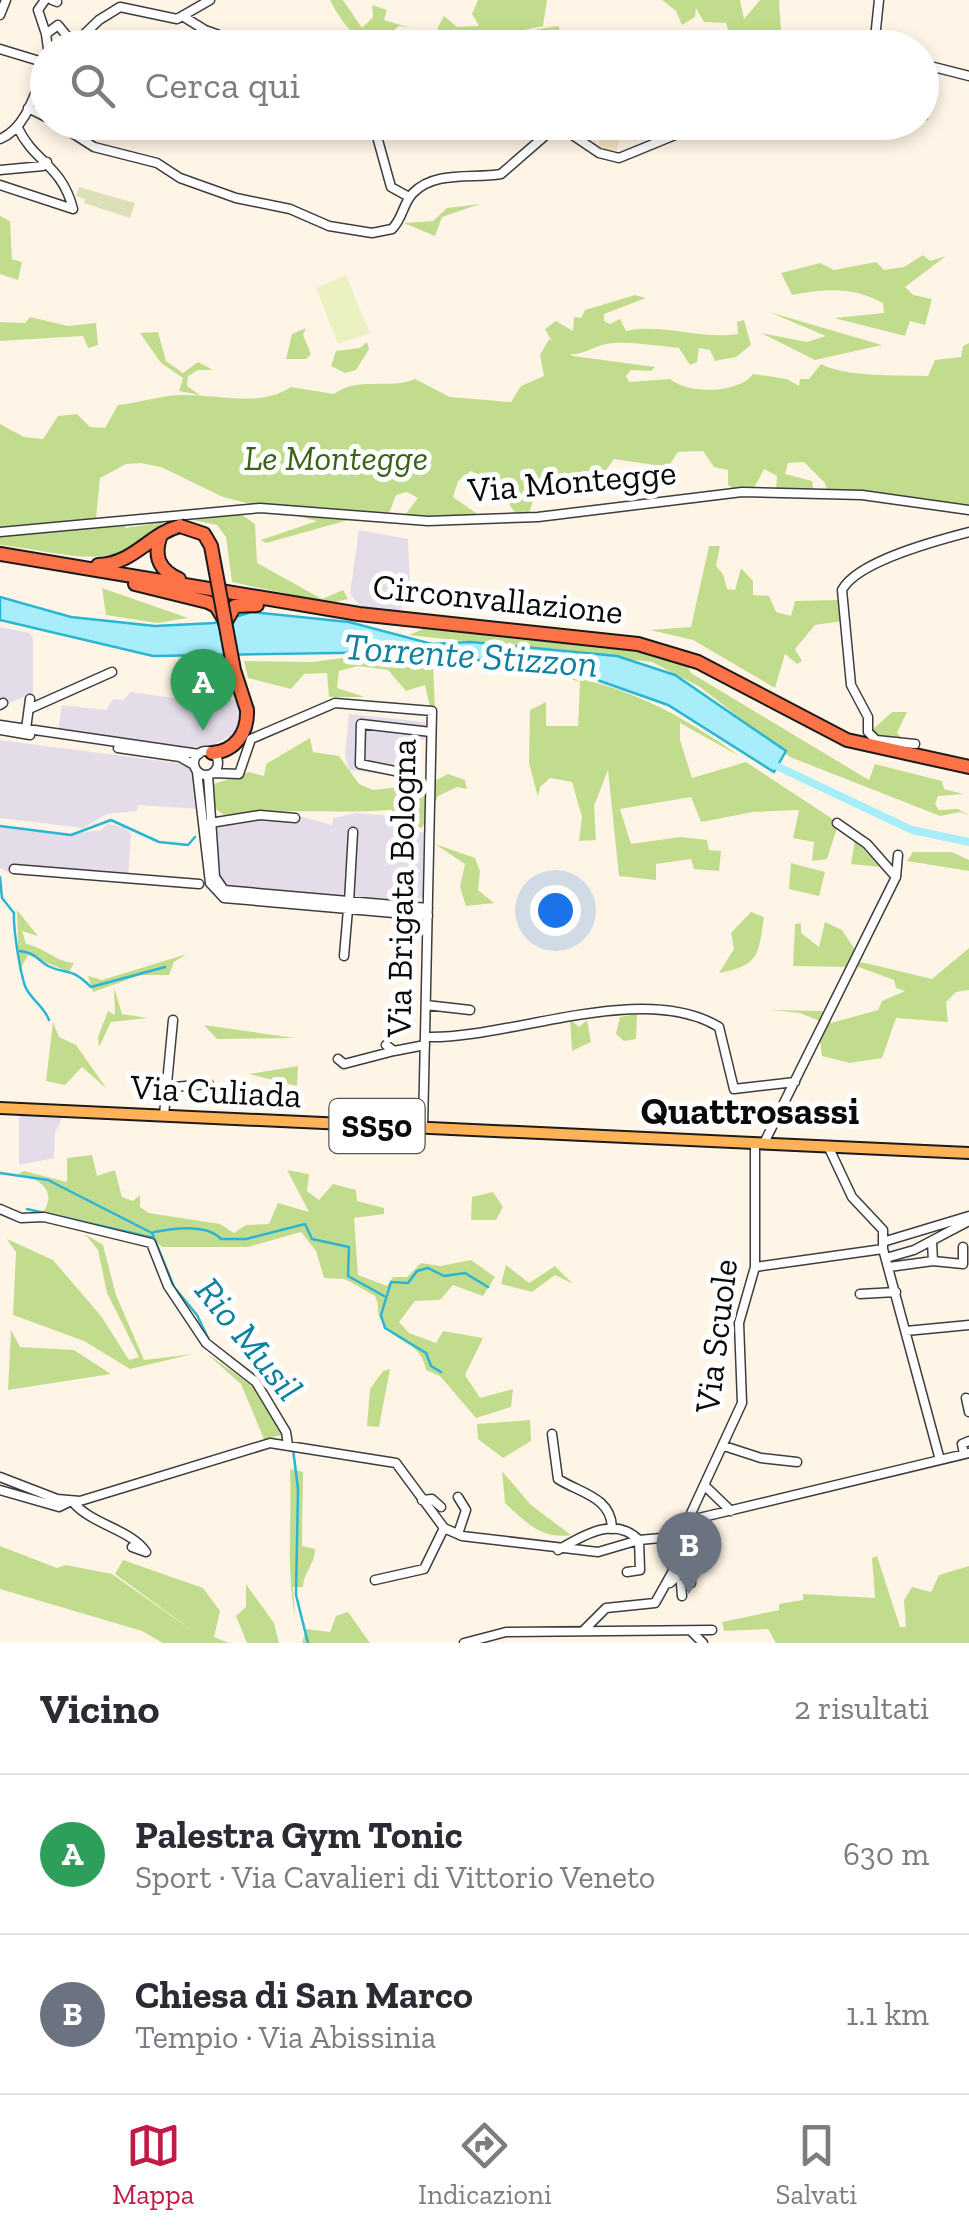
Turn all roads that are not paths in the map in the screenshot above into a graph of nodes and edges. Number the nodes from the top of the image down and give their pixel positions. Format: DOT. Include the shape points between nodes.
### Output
graph roads {
  1 [pos="6,0"];
  2 [pos="210,0"];
  3 [pos="879,0"];
  4 [pos="49,2"];
  5 [pos="0,14"];
  6 [pos="184,17"];
  7 [pos="46,30"];
  8 [pos="87,30"];
  9 [pos="205,30"];
  10 [pos="876,30"];
  11 [pos="0,49"];
  12 [pos="30,57"];
  13 [pos="939,68"];
  14 [pos="969,76"];
  15 [pos="30,103"];
  16 [pos="28,108"];
  17 [pos="18,128"];
  18 [pos="0,139"];
  19 [pos="84,140"];
  20 [pos="378,140"];
  21 [pos="537,140"];
  22 [pos="581,140"];
  23 [pos="664,140"];
  24 [pos="47,162"];
  25 [pos="0,170"];
  26 [pos="0,185"];
  27 [pos="410,197"];
  28 [pos="969,510"];
  29 [pos="0,532"];
  30 [pos="969,532"];
  31 [pos="161,535"];
  32 [pos="0,554"];
  33 [pos="72,567"];
  34 [pos="195,586"];
  35 [pos="359,614"];
  36 [pos="226,623"];
  37 [pos="112,672"];
  38 [pos="0,728"];
  39 [pos="26,729"];
  40 [pos="431,732"];
  41 [pos="915,744"];
  42 [pos="938,762"];
  43 [pos="215,763"];
  44 [pos="969,764"];
  45 [pos="196,769"];
  46 [pos="400,772"];
  47 [pos="969,775"];
  48 [pos="295,818"];
  49 [pos="210,822"];
  50 [pos="836,823"];
  51 [pos="353,832"];
  52 [pos="898,855"];
  53 [pos="14,869"];
  54 [pos="208,873"];
  55 [pos="896,877"];
  56 [pos="199,884"];
  57 [pos="216,891"];
  58 [pos="348,905"];
  59 [pos="428,912"];
  60 [pos="346,956"];
  61 [pos="426,1005"];
  62 [pos="470,1010"];
  63 [pos="173,1020"];
  64 [pos="425,1041"];
  65 [pos="338,1059"];
  66 [pos="795,1082"];
  67 [pos="209,1084"];
  68 [pos="166,1094"];
  69 [pos="0,1108"];
  70 [pos="164,1115"];
  71 [pos="423,1128"];
  72 [pos="759,1143"];
  73 [pos="828,1145"];
  74 [pos="969,1152"];
  75 [pos="0,1210"];
  76 [pos="969,1218"];
  77 [pos="932,1242"];
  78 [pos="963,1247"];
  79 [pos="886,1254"];
  80 [pos="933,1261"];
  81 [pos="967,1262"];
  82 [pos="755,1267"];
  83 [pos="896,1292"];
  84 [pos="860,1294"];
  85 [pos="969,1325"];
  86 [pos="906,1331"];
  87 [pos="966,1398"];
  88 [pos="969,1412"];
  89 [pos="552,1434"];
  90 [pos="969,1441"];
  91 [pos="288,1445"];
  92 [pos="724,1446"];
  93 [pos="966,1453"];
  94 [pos="940,1460"];
  95 [pos="797,1462"];
  96 [pos="0,1478"];
  97 [pos="704,1485"];
  98 [pos="0,1490"];
  99 [pos="458,1497"];
  100 [pos="422,1500"];
  101 [pos="71,1502"];
  102 [pos="441,1507"];
  103 [pos="731,1511"];
  104 [pos="686,1524"];
  105 [pos="444,1528"];
  106 [pos="612,1529"];
  107 [pos="458,1534"];
  108 [pos="668,1537"];
  109 [pos="639,1540"];
  110 [pos="132,1547"];
  111 [pos="558,1550"];
  112 [pos="628,1572"];
  113 [pos="375,1580"];
  114 [pos="666,1585"];
  115 [pos="682,1596"];
  116 [pos="712,1630"];
  117 [pos="583,1631"];
  118 [pos="692,1632"];
  119 [pos="464,1643"];
  120 [pos="703,1643"];
  1 -- 5 [label="street"];
  2 -- 6 [label="street"];
  3 -- 10 [label="street"];
  4 -- 7 [label="street"];
  6 -- 8 [label="street" via="120,7"];
  6 -- 9 [label="street"];
  11 -- 12 [label="street"];
  13 -- 14 [label="street"];
  15 -- 16 [label="street"];
  16 -- 17 [label="street"];
  17 -- 18 [label="street"];
  17 -- 24 [label="street" via="28,148"];
  19 -- 27 [label="street" via="329,226 382,232 399,222"];
  20 -- 27 [label="street" via="391,187"];
  21 -- 27 [label="street" via="501,174 466,174"];
  22 -- 23 [label="street" via="619,158"];
  24 -- 25 [label="street"];
  24 -- 26 [label="street" via="73,210"];
  28 -- 29 [label="street, Via Montegge" via="862,495 742,492 538,517 428,520 260,508"];
  30 -- 41 [label="street" via="853,576 842,590 851,685 868,717 868,732 876,740"];
  31 -- 33 [label="highway" via="124,560"];
  31 -- 34 [label="highway" via="160,566"];
  31 -- 36 [label="highway, bridge" via="180,526 204,534"];
  32 -- 33 [label="highway, Circonvallazione"];
  33 -- 34 [label="highway, Circonvallazione"];
  33 -- 36 [label="highway" via="216,606"];
  34 -- 35 [label="highway, Circonvallazione"];
  35 -- 36 [label="highway" via="238,604"];
  35 -- 42 [label="highway, Circonvallazione" via="668,652 728,676 818,728"];
  36 -- 43 [label="highway, bridge" via="248,710 244,732"];
  37 -- 39 [label="street" via="29,704"];
  38 -- 39 [label="street"];
  38 -- 45 [label="street" via="180,757"];
  39 -- 43 [label="street"];
  40 -- 43 [label="street, Via Brigata Bologna" via="432,712 335,702 262,731 249,743 236,776"];
  40 -- 46 [label="street" via="361,724 360,764"];
  40 -- 59 [label="street, Via Brigata Bologna"];
  42 -- 44 [label="highway, Circonvallazione"];
  42 -- 47 [label="highway"];
  43 -- 45 [label="street"];
  43 -- 45 [label="street"];
  43 -- 49 [label="street"];
  45 -- 54 [label="street"];
  48 -- 49 [label="street"];
  49 -- 58 [label="street" via="215,877 224,890"];
  50 -- 55 [label="street" via="867,844"];
  51 -- 58 [label="street"];
  52 -- 55 [label="street"];
  53 -- 56 [label="street"];
  54 -- 56 [label="street"];
  54 -- 57 [label="street"];
  55 -- 66 [label="street"];
  56 -- 57 [label="street"];
  57 -- 58 [label="street" via="224,898"];
  58 -- 59 [label="street"];
  58 -- 60 [label="street"];
  59 -- 61 [label="street, Via Brigata Bologna"];
  61 -- 62 [label="street"];
  61 -- 64 [label="street, Via Brigata Bologna"];
  63 -- 68 [label="street"];
  64 -- 65 [label="street" via="344,1064"];
  64 -- 66 [label="street" via="551,1017 679,1014 719,1027 734,1089"];
  64 -- 71 [label="street, Via Brigata Bologna"];
  66 -- 72 [label="street"];
  67 -- 68 [label="street" via="174,1087"];
  68 -- 70 [label="street"];
  69 -- 70 [label="main road, Via Culiada / SS50"];
  70 -- 71 [label="main road, Via Culiada / SS50"];
  71 -- 72 [label="main road, Via Culiada / SS50"];
  72 -- 73 [label="main road, Via Culiada / SS50"];
  72 -- 82 [label="street, Via Scuole"];
  73 -- 74 [label="main road, Via Culiada / SS50"];
  73 -- 79 [label="street" via="852,1197 883,1230"];
  75 -- 91 [label="street" via="151,1243 172,1292 210,1348 256,1382"];
  76 -- 77 [label="street"];
  76 -- 79 [label="street"];
  77 -- 79 [label="street"];
  77 -- 80 [label="street"];
  78 -- 81 [label="street"];
  79 -- 80 [label="street"];
  79 -- 82 [label="street"];
  79 -- 83 [label="street"];
  80 -- 81 [label="street"];
  82 -- 92 [label="street, Via Scuole" via="740,1308 742,1404"];
  83 -- 84 [label="street"];
  83 -- 86 [label="street"];
  85 -- 86 [label="street"];
  86 -- 94 [label="street"];
  87 -- 88 [label="street"];
  89 -- 106 [label="street" via="558,1479 602,1502"];
  90 -- 93 [label="street" via="962,1444"];
  91 -- 100 [label="street" via="396,1464"];
  91 -- 101 [label="street" via="250,1447"];
  92 -- 95 [label="street"];
  92 -- 97 [label="street, Via Scuole"];
  93 -- 94 [label="street"];
  94 -- 103 [label="street"];
  96 -- 101 [label="street"];
  97 -- 103 [label="street"];
  97 -- 104 [label="street, Via Scuole"];
  98 -- 101 [label="street" via="59,1506"];
  99 -- 107 [label="street" via="466,1510"];
  100 -- 102 [label="street"];
  100 -- 105 [label="street"];
  101 -- 110 [label="street" via="146,1552"];
  103 -- 104 [label="street"];
  104 -- 108 [label="street"];
  105 -- 107 [label="street"];
  105 -- 113 [label="street" via="424,1569"];
  106 -- 109 [label="street"];
  106 -- 111 [label="street" via="582,1534"];
  107 -- 111 [label="street"];
  108 -- 109 [label="street"];
  108 -- 114 [label="street" via="673,1571"];
  109 -- 111 [label="street" via="611,1551"];
  109 -- 112 [label="street" via="640,1570"];
  114 -- 115 [label="street" via="686,1576 691,1583 681,1584"];
  114 -- 117 [label="street" via="655,1604 606,1608"];
  116 -- 118 [label="street"];
  117 -- 118 [label="street"];
  117 -- 119 [label="street" via="506,1632"];
  118 -- 120 [label="street"];
}
